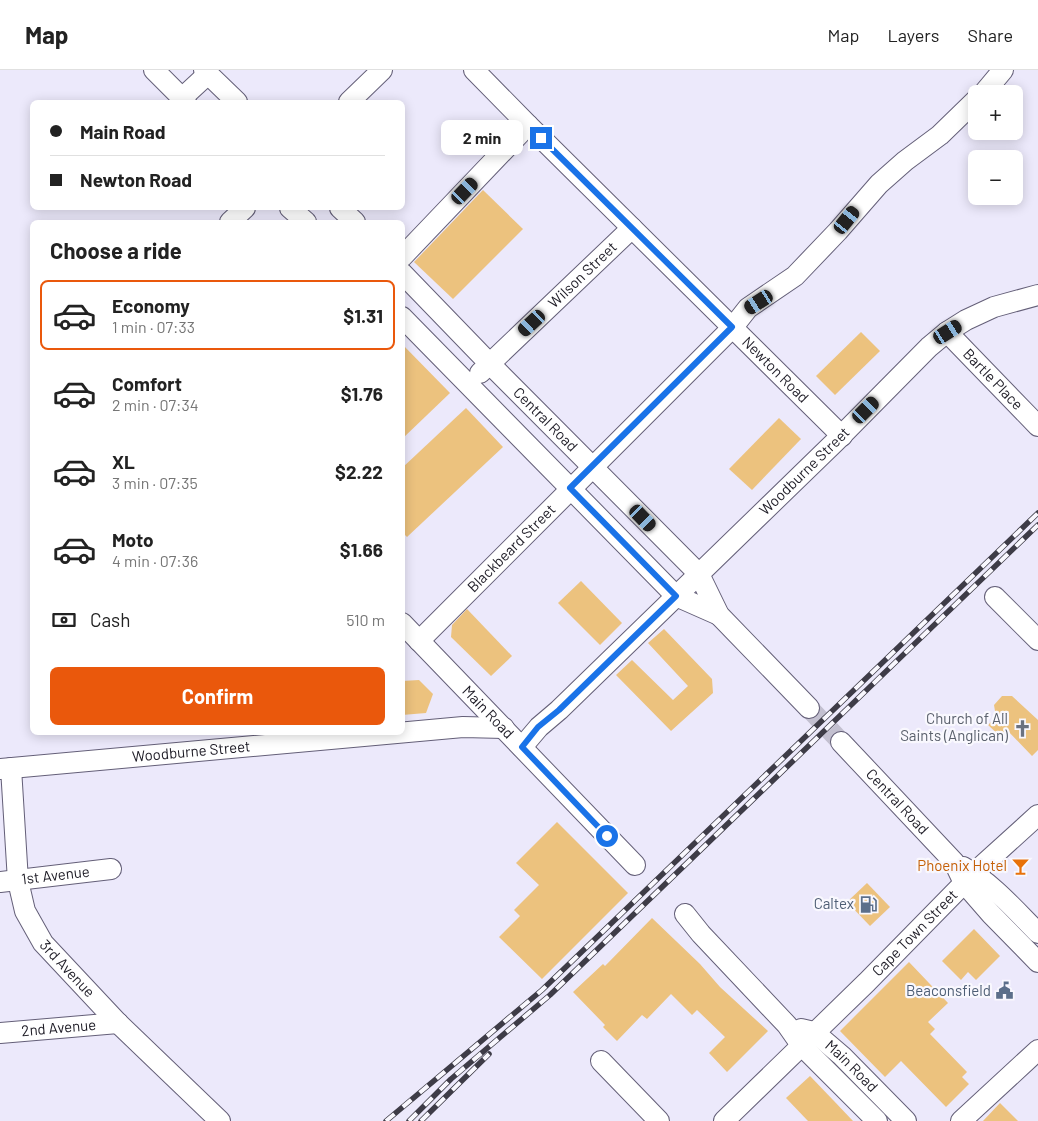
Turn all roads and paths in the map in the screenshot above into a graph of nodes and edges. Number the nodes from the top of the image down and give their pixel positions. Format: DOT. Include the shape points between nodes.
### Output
graph roads {
  1 [pos="154,70"];
  2 [pos="382,70"];
  3 [pos="474,70"];
  4 [pos="1003,70"];
  5 [pos="206,72"];
  6 [pos="990,85"];
  7 [pos="184,100"];
  8 [pos="235,100"];
  9 [pos="351,100"];
  10 [pos="968,108"];
  11 [pos="528,125"];
  12 [pos="243,210"];
  13 [pos="292,210"];
  14 [pos="342,210"];
  15 [pos="232,220"];
  16 [pos="304,220"];
  17 [pos="353,220"];
  18 [pos="632,228"];
  19 [pos="405,254"];
  20 [pos="405,276"];
  21 [pos="1038,295"];
  22 [pos="405,320"];
  23 [pos="732,327"];
  24 [pos="948,332"];
  25 [pos="490,363"];
  26 [pos="470,384"];
  27 [pos="1038,426"];
  28 [pos="842,436"];
  29 [pos="592,466"];
  30 [pos="570,488"];
  31 [pos="698,574"];
  32 [pos="676,596"];
  33 [pos="995,597"];
  34 [pos="719,616"];
  35 [pos="405,626"];
  36 [pos="1038,640"];
  37 [pos="419,641"];
  38 [pos="809,708"];
  39 [pos="504,728"];
  40 [pos="405,732"];
  41 [pos="376,735"];
  42 [pos="841,742"];
  43 [pos="522,747"];
  44 [pos="6,769"];
  45 [pos="1038,815"];
  46 [pos="635,865"];
  47 [pos="111,869"];
  48 [pos="969,878"];
  49 [pos="9,882"];
  50 [pos="685,914"];
  51 [pos="1038,933"];
  52 [pos="1038,962"];
  53 [pos="118,1023"];
  54 [pos="0,1033"];
  55 [pos="808,1039"];
  56 [pos="1038,1050"];
  57 [pos="600,1061"];
  58 [pos="220,1121"];
  59 [pos="659,1121"];
  60 [pos="724,1121"];
  61 [pos="877,1121"];
  62 [pos="906,1121"];
  63 [pos="961,1121"];
  1 -- 7 [label="street"];
  2 -- 9 [label="street"];
  3 -- 11 [label="street, Newton Road"];
  4 -- 6 [label="street"];
  5 -- 7 [label="street"];
  5 -- 8 [label="street"];
  10 -- 23 [label="street, Blackbeard Street" via="879,184 795,276 748,308"];
  11 -- 18 [label="street, Newton Road"];
  11 -- 19 [label="street"];
  12 -- 15 [label="street"];
  13 -- 16 [label="street"];
  14 -- 17 [label="street"];
  18 -- 23 [label="street, Newton Road"];
  18 -- 25 [label="street, Wilson Street"];
  20 -- 25 [label="street, Central Road"];
  21 -- 24 [label="street, Woodburne Street" via="994,308"];
  22 -- 26 [label="street, Central Road"];
  23 -- 28 [label="street, Newton Road"];
  23 -- 29 [label="street, Blackbeard Street"];
  24 -- 27 [label="street, Bartle Place"];
  24 -- 28 [label="street, Woodburne Street" via="929,347"];
  25 -- 26 [label="street, Wilson Street"];
  25 -- 29 [label="street, Central Road"];
  26 -- 30 [label="street, Central Road"];
  28 -- 31 [label="street, Woodburne Street"];
  29 -- 30 [label="street, Blackbeard Street"];
  29 -- 31 [label="street, Central Road"];
  30 -- 32 [label="street, Central Road"];
  30 -- 37 [label="street, Blackbeard Street"];
  31 -- 32 [label="street, Woodburne Street"];
  31 -- 34 [label="street, Central Road"];
  32 -- 34 [label="street, Central Road"];
  32 -- 43 [label="street, Woodburne Street" via="538,727"];
  33 -- 36 [label="street"];
  34 -- 38 [label="street, Central Road"];
  35 -- 37 [label="street, Main Road"];
  37 -- 39 [label="street, Main Road"];
  39 -- 40 [label="street, Woodburne Street" via="463,727"];
  39 -- 43 [label="street, Main Road"];
  41 -- 44 [label="street, Woodburne Street"];
  42 -- 48 [label="street, Central Road"];
  43 -- 46 [label="street, Main Road"];
  44 -- 49 [label="street, 3rd Avenue"];
  45 -- 48 [label="street, Cape Town Street"];
  47 -- 49 [label="street, 1st Avenue"];
  48 -- 51 [label="street, Central Road" via="1007,902"];
  48 -- 52 [label="street, Central Road" via="991,914"];
  48 -- 55 [label="street, Cape Town Street"];
  49 -- 53 [label="street, 3rd Avenue" via="43,943"];
  50 -- 55 [label="street, Main Road" via="787,1025"];
  53 -- 54 [label="street, 2nd Avenue"];
  53 -- 58 [label="street, 3rd Avenue"];
  55 -- 60 [label="street, Cape Town Street"];
  55 -- 61 [label="street, Main Road"];
  55 -- 62 [label="street, Main Road" via="842,1056"];
  56 -- 63 [label="street"];
  57 -- 59 [label="street"];
}
